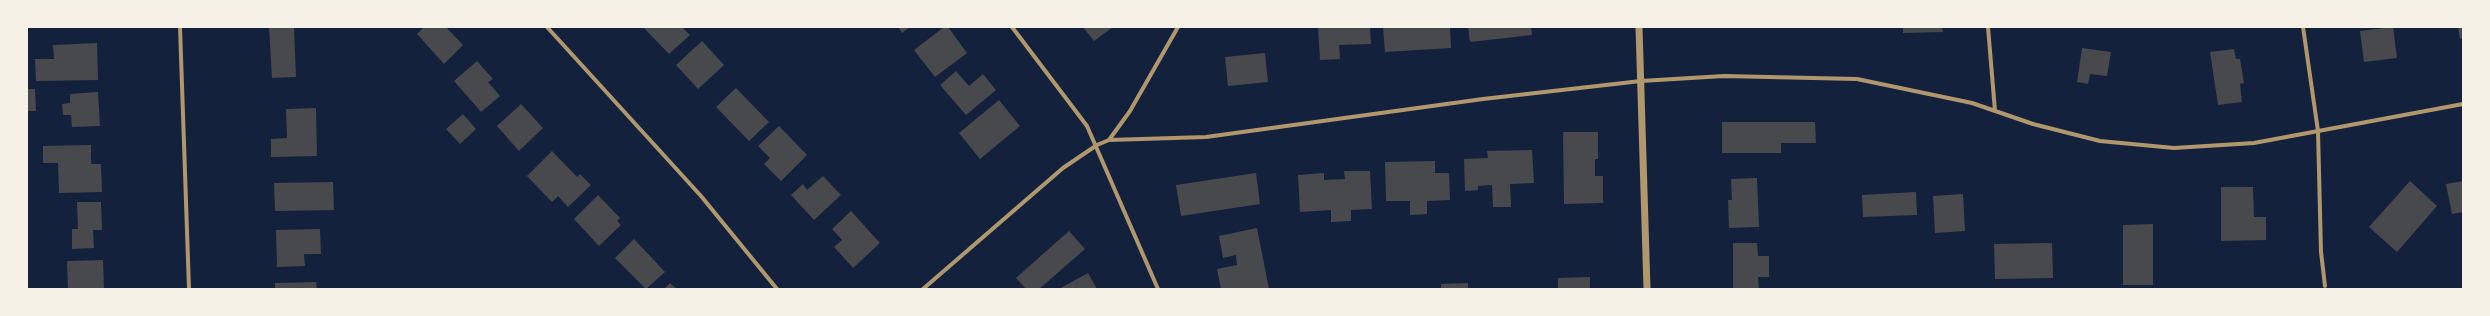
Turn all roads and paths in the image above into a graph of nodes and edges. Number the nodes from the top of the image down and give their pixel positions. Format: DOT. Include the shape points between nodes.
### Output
graph roads {
  1 [pos="180,27"];
  2 [pos="547,27"];
  3 [pos="1012,27"];
  4 [pos="1178,27"];
  5 [pos="1639,27"];
  6 [pos="1988,27"];
  7 [pos="2303,27"];
  8 [pos="1641,81"];
  9 [pos="2463,104"];
  10 [pos="1995,111"];
  11 [pos="2318,131"];
  12 [pos="1109,140"];
  13 [pos="1097,145"];
  14 [pos="2325,286"];
  15 [pos="189,289"];
  16 [pos="777,289"];
  17 [pos="923,289"];
  18 [pos="1158,289"];
  19 [pos="1647,289"];
  1 -- 15 [label="street"];
  2 -- 16 [label="street" via="701,196"];
  3 -- 13 [label="street" via="1087,126"];
  4 -- 12 [label="street" via="1134,104"];
  5 -- 8 [label="street"];
  6 -- 10 [label="street"];
  7 -- 11 [label="street"];
  8 -- 10 [label="street" via="1724,76 1857,79 1972,102"];
  8 -- 12 [label="street" via="1310,121 1206,137"];
  8 -- 19 [label="street"];
  9 -- 11 [label="street"];
  10 -- 11 [label="street" via="2033,124 2093,139 2138,146 2225,146"];
  11 -- 14 [label="street" via="2321,252"];
  12 -- 13 [label="street"];
  13 -- 17 [label="street" via="1063,168"];
  13 -- 18 [label="street"];
}
